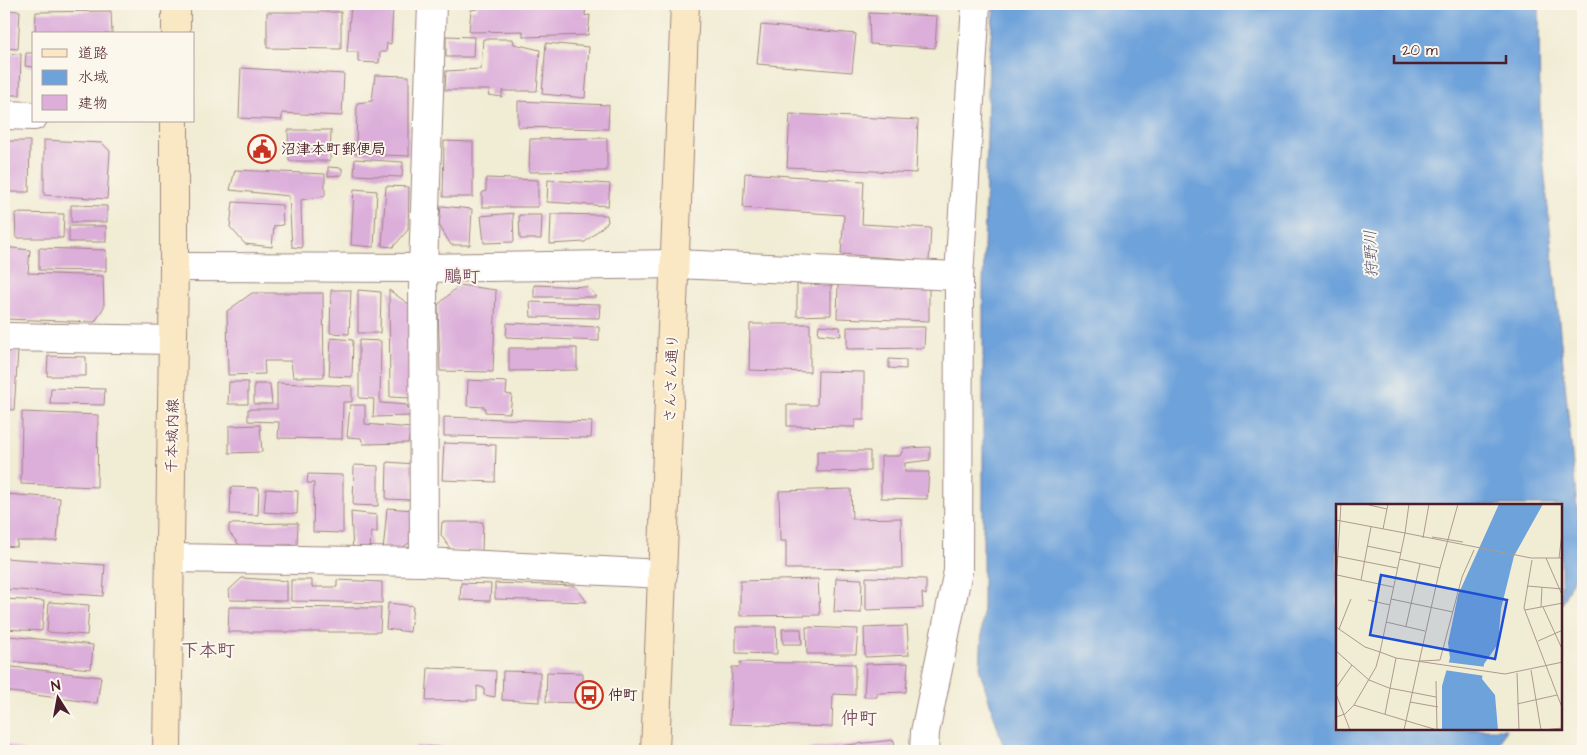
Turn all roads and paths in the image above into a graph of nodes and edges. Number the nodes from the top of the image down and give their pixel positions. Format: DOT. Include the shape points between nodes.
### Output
graph roads {
  1 [pos="176,4"];
  2 [pos="432,4"];
  3 [pos="686,4"];
  4 [pos="976,4"];
  5 [pos="176,32"];
  6 [pos="4,115"];
  7 [pos="32,116"];
  8 [pos="174,122"];
  9 [pos="675,264"];
  10 [pos="174,267"];
  11 [pos="423,268"];
  12 [pos="960,276"];
  13 [pos="4,337"];
  14 [pos="173,340"];
  15 [pos="170,558"];
  16 [pos="424,562"];
  17 [pos="663,574"];
  18 [pos="167,751"];
  19 [pos="655,751"];
  20 [pos="924,751"];
  1 -- 5 [label="main road"];
  2 -- 11 [label="street"];
  3 -- 9 [label="main road, さんさん通り"];
  4 -- 12 [label="street"];
  6 -- 7 [label="street"];
  8 -- 10 [label="main road, 千本城内線"];
  9 -- 11 [label="street"];
  9 -- 12 [label="street"];
  9 -- 17 [label="main road, さんさん通り"];
  10 -- 11 [label="street"];
  10 -- 14 [label="main road, 千本城内線"];
  11 -- 16 [label="street"];
  12 -- 20 [label="street" via="958,571 925,732"];
  13 -- 14 [label="street"];
  14 -- 15 [label="main road, 千本城内線"];
  15 -- 16 [label="street"];
  15 -- 18 [label="main road, 千本城内線"];
  16 -- 17 [label="street"];
  17 -- 19 [label="main road, さんさん通り"];
}
